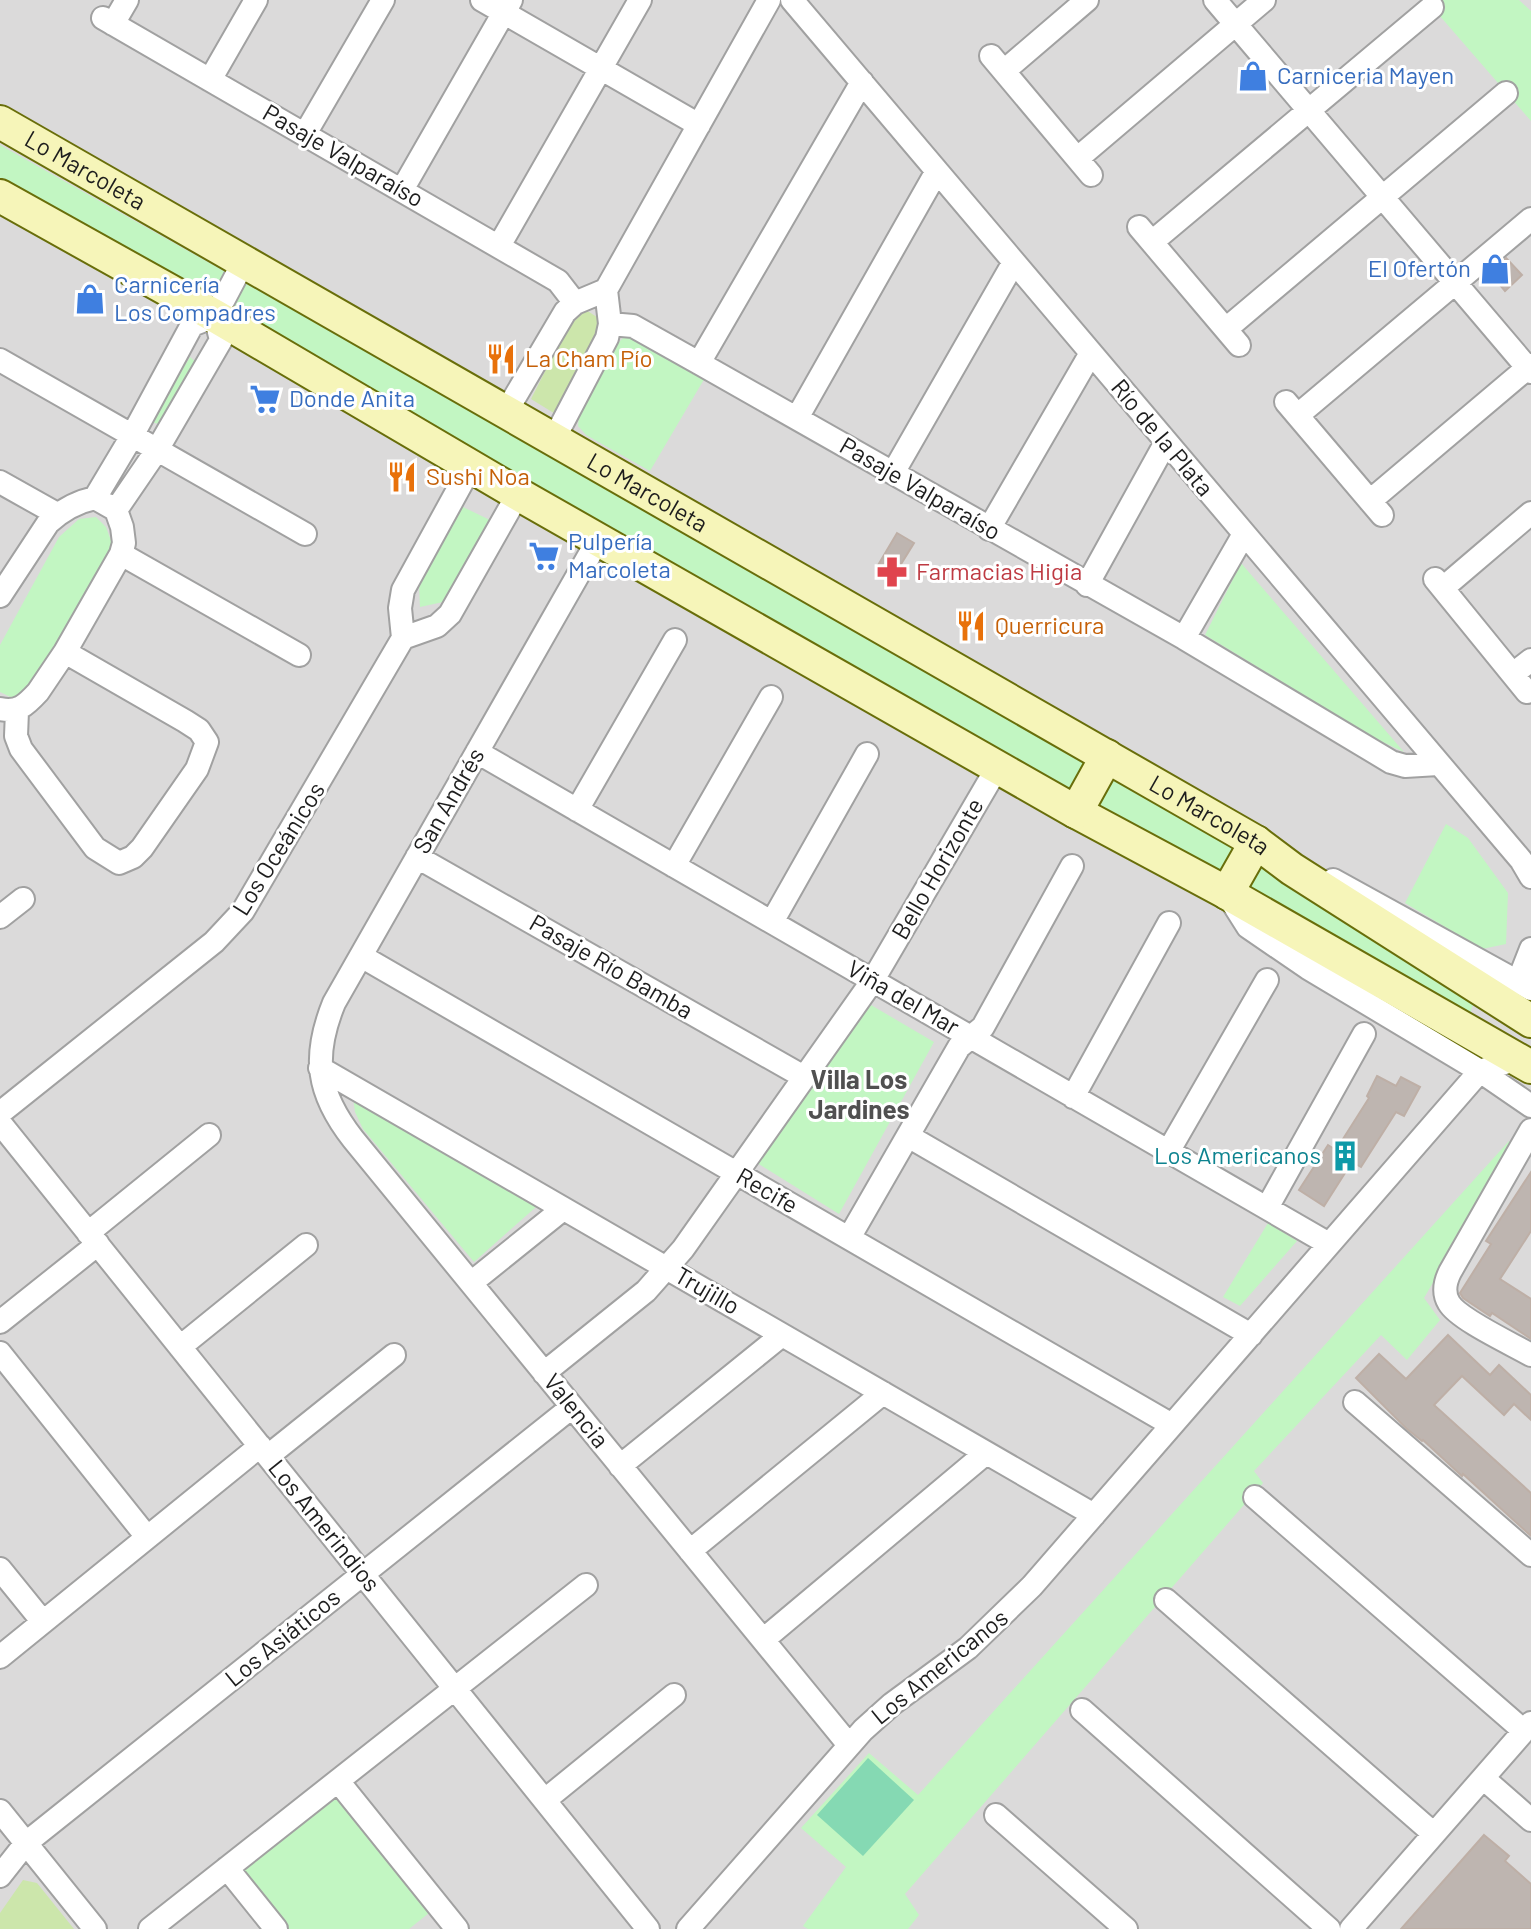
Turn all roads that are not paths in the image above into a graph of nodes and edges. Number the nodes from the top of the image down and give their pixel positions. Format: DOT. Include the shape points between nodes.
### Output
graph roads {
  1 [pos="127,0"];
  2 [pos="256,0"];
  3 [pos="383,0"];
  4 [pos="482,0"];
  5 [pos="640,0"];
  6 [pos="769,0"];
  7 [pos="792,0"];
  8 [pos="1087,0"];
  9 [pos="1215,0"];
  10 [pos="1264,0"];
  11 [pos="508,6"];
  12 [pos="1432,7"];
  13 [pos="1236,24"];
  14 [pos="601,68"];
  15 [pos="210,80"];
  16 [pos="862,82"];
  17 [pos="1506,93"];
  18 [pos="1309,110"];
  19 [pos="0,122"];
  20 [pos="699,125"];
  21 [pos="305,134"];
  22 [pos="937,171"];
  23 [pos="402,190"];
  24 [pos="0,196"];
  25 [pos="1383,197"];
  26 [pos="1531,219"];
  27 [pos="499,246"];
  28 [pos="244,261"];
  29 [pos="1014,262"];
  30 [pos="1457,284"];
  31 [pos="606,290"];
  32 [pos="575,303"];
  33 [pos="215,316"];
  34 [pos="610,324"];
  35 [pos="1091,353"];
  36 [pos="0,360"];
  37 [pos="699,363"];
  38 [pos="1530,368"];
  39 [pos="506,412"];
  40 [pos="797,418"];
  41 [pos="132,436"];
  42 [pos="554,439"];
  43 [pos="1166,442"];
  44 [pos="157,450"];
  45 [pos="471,466"];
  46 [pos="893,473"];
  47 [pos="0,482"];
  48 [pos="518,494"];
  49 [pos="95,498"];
  50 [pos="116,510"];
  51 [pos="1531,513"];
  52 [pos="57,514"];
  53 [pos="989,529"];
  54 [pos="305,534"];
  55 [pos="1244,534"];
  56 [pos="598,540"];
  57 [pos="121,554"];
  58 [pos="1087,585"];
  59 [pos="0,596"];
  60 [pos="403,638"];
  61 [pos="1184,638"];
  62 [pos="675,640"];
  63 [pos="65,652"];
  64 [pos="299,655"];
  65 [pos="1531,660"];
  66 [pos="771,697"];
  67 [pos="8,710"];
  68 [pos="477,752"];
  69 [pos="867,754"];
  70 [pos="1107,756"];
  71 [pos="1438,764"];
  72 [pos="997,768"];
  73 [pos="577,810"];
  74 [pos="1076,812"];
  75 [pos="1256,842"];
  76 [pos="417,857"];
  77 [pos="674,866"];
  78 [pos="1072,866"];
  79 [pos="1292,869"];
  80 [pos="1531,877"];
  81 [pos="1227,893"];
  82 [pos="23,899"];
  83 [pos="0,917"];
  84 [pos="772,922"];
  85 [pos="1169,923"];
  86 [pos="1531,949"];
  87 [pos="361,956"];
  88 [pos="873,980"];
  89 [pos="1267,980"];
  90 [pos="1524,986"];
  91 [pos="1531,1021"];
  92 [pos="1364,1034"];
  93 [pos="971,1037"];
  94 [pos="1524,1063"];
  95 [pos="320,1068"];
  96 [pos="1480,1071"];
  97 [pos="804,1077"];
  98 [pos="1073,1097"];
  99 [pos="1531,1106"];
  100 [pos="0,1113"];
  101 [pos="0,1123"];
  102 [pos="1531,1130"];
  103 [pos="209,1135"];
  104 [pos="908,1136"];
  105 [pos="1168,1152"];
  106 [pos="736,1173"];
  107 [pos="1267,1208"];
  108 [pos="563,1209"];
  109 [pos="93,1238"];
  110 [pos="849,1238"];
  111 [pos="1329,1244"];
  112 [pos="306,1245"];
  113 [pos="667,1269"];
  114 [pos="471,1283"];
  115 [pos="0,1322"];
  116 [pos="782,1335"];
  117 [pos="1251,1335"];
  118 [pos="180,1347"];
  119 [pos="0,1353"];
  120 [pos="394,1355"];
  121 [pos="1531,1355"];
  122 [pos="544,1373"];
  123 [pos="883,1393"];
  124 [pos="1355,1402"];
  125 [pos="572,1407"];
  126 [pos="1172,1425"];
  127 [pos="264,1451"];
  128 [pos="986,1453"];
  129 [pos="620,1466"];
  130 [pos="1255,1497"];
  131 [pos="1094,1515"];
  132 [pos="147,1537"];
  133 [pos="690,1551"];
  134 [pos="1531,1555"];
  135 [pos="0,1569"];
  136 [pos="363,1574"];
  137 [pos="586,1585"];
  138 [pos="1166,1600"];
  139 [pos="43,1622"];
  140 [pos="763,1640"];
  141 [pos="0,1657"];
  142 [pos="455,1689"];
  143 [pos="674,1695"];
  144 [pos="1082,1710"];
  145 [pos="1528,1727"];
  146 [pos="849,1745"];
  147 [pos="1483,1778"];
  148 [pos="338,1781"];
  149 [pos="545,1800"];
  150 [pos="0,1811"];
  151 [pos="996,1815"];
  152 [pos="1531,1820"];
  153 [pos="1434,1834"];
  154 [pos="26,1843"];
  155 [pos="227,1868"];
  156 [pos="0,1876"];
  157 [pos="450,1927"];
  158 [pos="95,1929"];
  159 [pos="150,1929"];
  160 [pos="276,1929"];
  161 [pos="648,1929"];
  162 [pos="688,1929"];
  163 [pos="1126,1929"];
  164 [pos="1329,1929"];
  165 [pos="1351,1929"];
  1 -- 15 [label="street, Pasaje Valparaíso" via="108,21"];
  2 -- 15 [label="street"];
  3 -- 21 [label="street"];
  4 -- 11 [label="street"];
  5 -- 14 [label="street"];
  6 -- 20 [label="street"];
  7 -- 16 [label="street, Río de la Plata"];
  8 -- 13 [label="street" via="997,64 1084,166"];
  9 -- 13 [label="street"];
  10 -- 13 [label="street"];
  11 -- 14 [label="street"];
  11 -- 23 [label="street"];
  12 -- 18 [label="street"];
  13 -- 18 [label="street"];
  14 -- 20 [label="street"];
  14 -- 27 [label="street"];
  15 -- 21 [label="street, Pasaje Valparaíso"];
  16 -- 22 [label="street, Río de la Plata"];
  16 -- 37 [label="street"];
  17 -- 25 [label="street"];
  18 -- 25 [label="street"];
  18 -- 25 [label="street" via="1146,234 1232,337"];
  19 -- 28 [label="main road, Lo Marcoleta"];
  20 -- 31 [label="street"];
  21 -- 23 [label="street, Pasaje Valparaíso"];
  22 -- 29 [label="street, Río de la Plata"];
  22 -- 40 [label="street"];
  23 -- 27 [label="street, Pasaje Valparaíso"];
  24 -- 33 [label="main road"];
  25 -- 30 [label="street"];
  26 -- 30 [label="street"];
  27 -- 32 [label="street, Pasaje Valparaíso" via="558,281"];
  28 -- 33 [label="street"];
  28 -- 39 [label="main road, Lo Marcoleta"];
  29 -- 35 [label="street, Río de la Plata"];
  29 -- 46 [label="street"];
  30 -- 38 [label="street"];
  30 -- 38 [label="street" via="1292,409 1376,508"];
  31 -- 32 [label="street"];
  31 -- 34 [label="street"];
  32 -- 39 [label="street" via="556,324"];
  33 -- 41 [label="street" via="192,325"];
  33 -- 44 [label="street" via="221,340"];
  33 -- 45 [label="main road"];
  34 -- 37 [label="street, Pasaje Valparaíso" via="633,326"];
  34 -- 42 [label="street" via="600,355"];
  35 -- 43 [label="street, Río de la Plata"];
  35 -- 53 [label="street"];
  36 -- 41 [label="street"];
  37 -- 40 [label="street, Pasaje Valparaíso"];
  39 -- 42 [label="main road, Lo Marcoleta"];
  40 -- 46 [label="street, Pasaje Valparaíso"];
  41 -- 44 [label="street"];
  41 -- 49 [label="street"];
  42 -- 70 [label="main road, Lo Marcoleta"];
  43 -- 55 [label="street, Río de la Plata"];
  43 -- 58 [label="street"];
  44 -- 50 [label="street"];
  44 -- 54 [label="street"];
  45 -- 48 [label="main road"];
  45 -- 60 [label="street" via="403,590"];
  46 -- 53 [label="street, Pasaje Valparaíso"];
  47 -- 52 [label="street"];
  48 -- 56 [label="main road"];
  48 -- 60 [label="street" via="450,614 437,626"];
  49 -- 50 [label="street"];
  49 -- 52 [label="street"];
  50 -- 57 [label="street" via="124,543"];
  51 -- 65 [label="street" via="1439,583 1520,683"];
  52 -- 59 [label="street"];
  53 -- 58 [label="street, Pasaje Valparaíso"];
  55 -- 61 [label="street"];
  55 -- 71 [label="street, Río de la Plata"];
  56 -- 68 [label="street, San Andrés"];
  56 -- 72 [label="main road"];
  57 -- 63 [label="street"];
  57 -- 64 [label="street"];
  58 -- 61 [label="street, Pasaje Valparaíso"];
  60 -- 100 [label="street, Los Oceánicos" via="243,911 214,942"];
  61 -- 71 [label="street, Pasaje Valparaíso" via="1391,762"];
  62 -- 73 [label="street"];
  63 -- 67 [label="street" via="38,692"];
  63 -- 67 [label="street" via="185,721 207,742 197,769 133,857 119,863 95,848 21,749"];
  66 -- 77 [label="street"];
  68 -- 73 [label="street, Viña del Mar"];
  68 -- 76 [label="street, San Andrés"];
  69 -- 84 [label="street"];
  70 -- 74 [label="main road"];
  70 -- 75 [label="main road, Lo Marcoleta"];
  71 -- 80 [label="street, Río de la Plata"];
  72 -- 74 [label="main road"];
  72 -- 88 [label="street, Bello Horizonte"];
  73 -- 77 [label="street, Viña del Mar"];
  74 -- 81 [label="main road"];
  75 -- 79 [label="main road, Lo Marcoleta"];
  75 -- 81 [label="main road"];
  76 -- 87 [label="street, San Andrés"];
  76 -- 97 [label="street, Pasaje Río Bamba"];
  77 -- 84 [label="street, Viña del Mar"];
  78 -- 93 [label="street" via="983,1027"];
  79 -- 90 [label="street, Lo Marcoleta" via="1344,885"];
  79 -- 91 [label="main road, Lo Marcoleta"];
  81 -- 94 [label="main road"];
  81 -- 96 [label="street" via="1248,927"];
  82 -- 83 [label="street"];
  84 -- 88 [label="street, Viña del Mar"];
  85 -- 98 [label="street"];
  86 -- 90 [label="street"];
  87 -- 95 [label="street, San Andrés" via="327,1022"];
  87 -- 106 [label="street, Recife"];
  88 -- 93 [label="street, Viña del Mar"];
  88 -- 97 [label="street, Bello Horizonte"];
  89 -- 105 [label="street"];
  92 -- 107 [label="street"];
  93 -- 98 [label="street, Viña del Mar"];
  93 -- 104 [label="street" via="959,1047"];
  94 -- 96 [label="street"];
  95 -- 108 [label="street, Trujillo"];
  95 -- 114 [label="street, Valencia" via="341,1124"];
  96 -- 99 [label="street"];
  96 -- 111 [label="street, Los Americanos"];
  97 -- 106 [label="street, Bello Horizonte"];
  98 -- 105 [label="street, Viña del Mar"];
  101 -- 109 [label="street, Los Amerindios"];
  102 -- 121 [label="street" via="1446,1280 1449,1305"];
  103 -- 109 [label="street"];
  104 -- 110 [label="street"];
  104 -- 117 [label="street"];
  105 -- 107 [label="street, Viña del Mar"];
  106 -- 110 [label="street, Recife"];
  106 -- 113 [label="street, Bello Horizonte"];
  107 -- 111 [label="street, Viña del Mar"];
  108 -- 113 [label="street, Trujillo"];
  108 -- 114 [label="street"];
  109 -- 115 [label="street"];
  109 -- 118 [label="street, Los Amerindios"];
  110 -- 126 [label="street, Recife"];
  111 -- 117 [label="street, Los Americanos"];
  112 -- 118 [label="street"];
  113 -- 116 [label="street, Trujillo"];
  113 -- 122 [label="street, Bello Horizonte"];
  114 -- 122 [label="street, Valencia"];
  116 -- 123 [label="street, Trujillo"];
  116 -- 129 [label="street"];
  117 -- 126 [label="street, Los Americanos"];
  118 -- 127 [label="street, Los Amerindios"];
  119 -- 132 [label="street"];
  120 -- 127 [label="street"];
  122 -- 125 [label="street, Valencia"];
  123 -- 128 [label="street, Trujillo"];
  123 -- 133 [label="street"];
  124 -- 134 [label="street"];
  125 -- 129 [label="street, Valencia"];
  125 -- 136 [label="street, Los Asiáticos"];
  126 -- 131 [label="street, Los Americanos"];
  127 -- 132 [label="street"];
  127 -- 136 [label="street, Los Amerindios"];
  128 -- 131 [label="street, Trujillo"];
  128 -- 140 [label="street"];
  129 -- 133 [label="street, Valencia"];
  130 -- 145 [label="street"];
  131 -- 146 [label="street, Los Americanos" via="992,1627 885,1710"];
  132 -- 139 [label="street"];
  133 -- 140 [label="street, Valencia"];
  135 -- 139 [label="street"];
  136 -- 142 [label="street, Los Amerindios"];
  136 -- 154 [label="street, Los Asiáticos"];
  137 -- 142 [label="street"];
  138 -- 153 [label="street"];
  139 -- 141 [label="street"];
  140 -- 146 [label="street, Valencia"];
  142 -- 148 [label="street"];
  142 -- 149 [label="street, Los Amerindios"];
  143 -- 149 [label="street"];
  144 -- 164 [label="street"];
  145 -- 147 [label="street"];
  146 -- 162 [label="street, Los Americanos"];
  147 -- 152 [label="street"];
  147 -- 153 [label="street"];
  148 -- 155 [label="street"];
  148 -- 157 [label="street"];
  149 -- 161 [label="street, Los Amerindios"];
  150 -- 154 [label="street"];
  151 -- 163 [label="street"];
  153 -- 165 [label="street"];
  154 -- 156 [label="street, Los Asiáticos"];
  154 -- 158 [label="street"];
  155 -- 159 [label="street"];
  155 -- 160 [label="street"];
}
